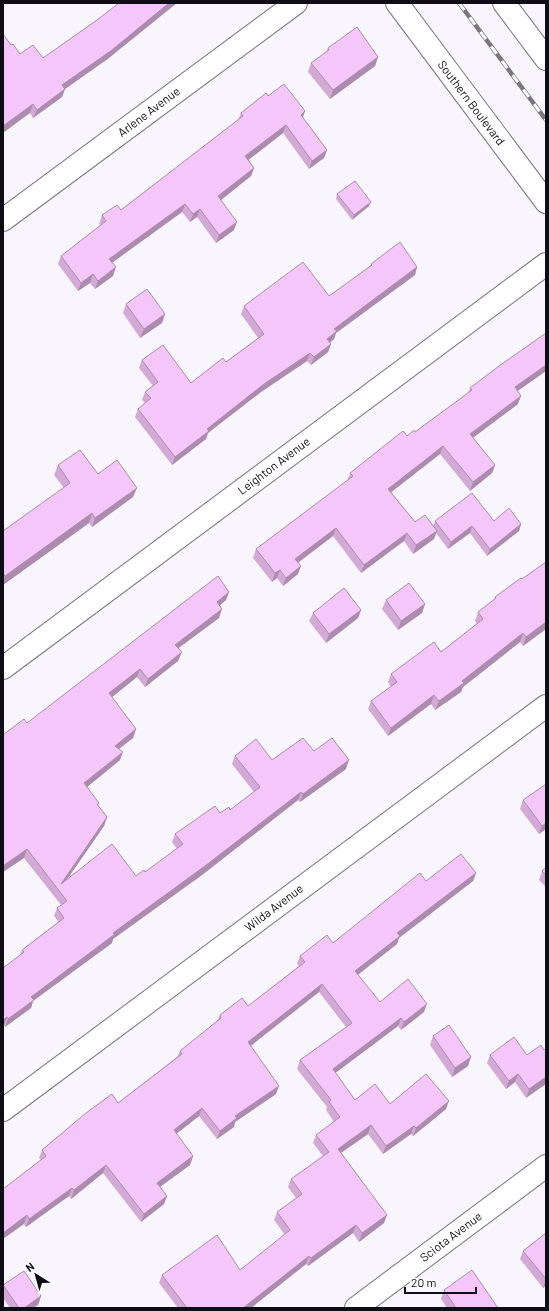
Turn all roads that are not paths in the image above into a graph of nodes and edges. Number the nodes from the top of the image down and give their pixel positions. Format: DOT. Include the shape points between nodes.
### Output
graph roads {
  1 [pos="296,3"];
  2 [pos="397,3"];
  3 [pos="504,3"];
  4 [pos="546,59"];
  5 [pos="546,202"];
  6 [pos="3,220"];
  7 [pos="546,264"];
  8 [pos="3,668"];
  9 [pos="546,706"];
  10 [pos="3,1110"];
  11 [pos="546,1166"];
  12 [pos="356,1308"];
  1 -- 6 [label="street, Arlene Avenue"];
  2 -- 5 [label="street, Southern Boulevard"];
  3 -- 4 [label="street"];
  7 -- 8 [label="street, Leighton Avenue"];
  9 -- 10 [label="street, Wilda Avenue"];
  11 -- 12 [label="street, Sciota Avenue"];
}
